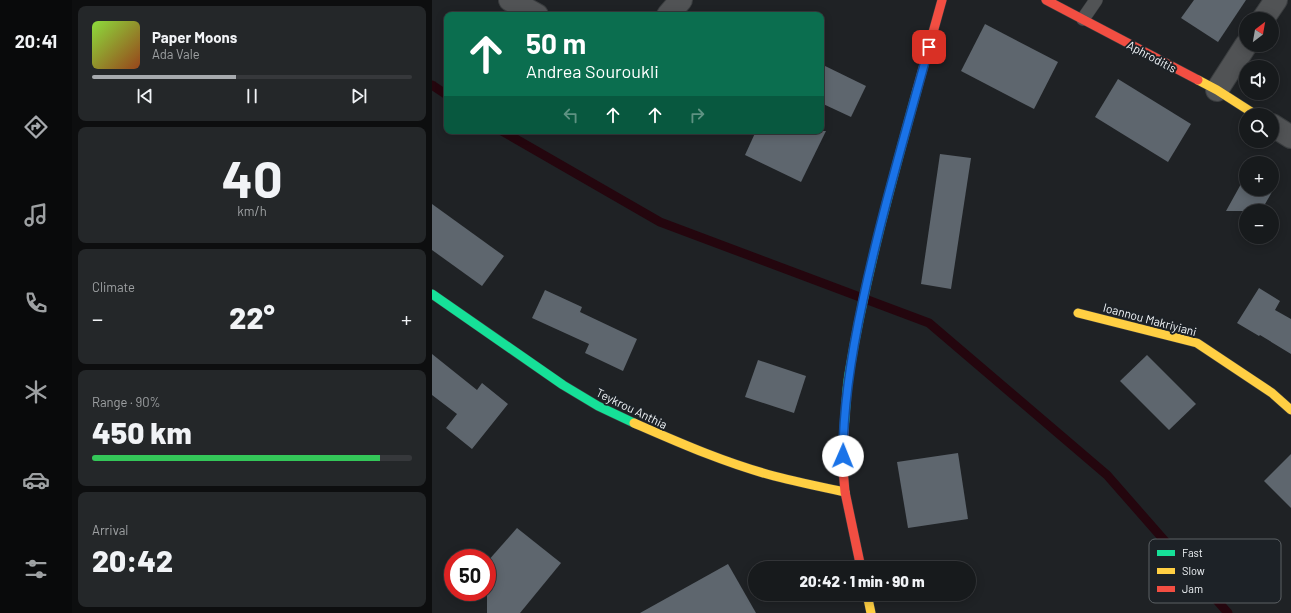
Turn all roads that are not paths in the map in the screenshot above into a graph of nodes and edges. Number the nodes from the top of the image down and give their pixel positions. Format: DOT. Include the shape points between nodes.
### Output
graph roads {
  1 [pos="510,0"];
  2 [pos="681,0"];
  3 [pos="942,0"];
  4 [pos="1046,0"];
  5 [pos="1096,0"];
  6 [pos="1276,0"];
  7 [pos="532,12"];
  8 [pos="671,12"];
  9 [pos="1268,12"];
  10 [pos="1083,19"];
  11 [pos="1241,52"];
  12 [pos="1216,90"];
  13 [pos="1245,108"];
  14 [pos="1279,129"];
  15 [pos="1291,137"];
  16 [pos="432,294"];
  17 [pos="1078,313"];
  18 [pos="1291,410"];
  19 [pos="845,492"];
  20 [pos="860,561"];
  21 [pos="868,601"];
  22 [pos="871,613"];
  1 -- 7 [label="street"];
  2 -- 8 [label="street"];
  3 -- 19 [label="street" via="881,222 859,318 849,376 843,442"];
  4 -- 10 [label="street, Aphroditis"];
  5 -- 10 [label="lane"];
  6 -- 9 [label="street"];
  10 -- 12 [label="street, Aphroditis"];
  11 -- 12 [label="street"];
  12 -- 13 [label="street, Aphroditis"];
  14 -- 15 [label="street"];
  16 -- 19 [label="street, Teykrou Anthia" via="563,385 627,420 675,442 744,467"];
  17 -- 18 [label="street, Ioannou Makriyiani" via="1197,343 1272,393"];
  19 -- 20 [label="street"];
  21 -- 22 [label="street"];
}
